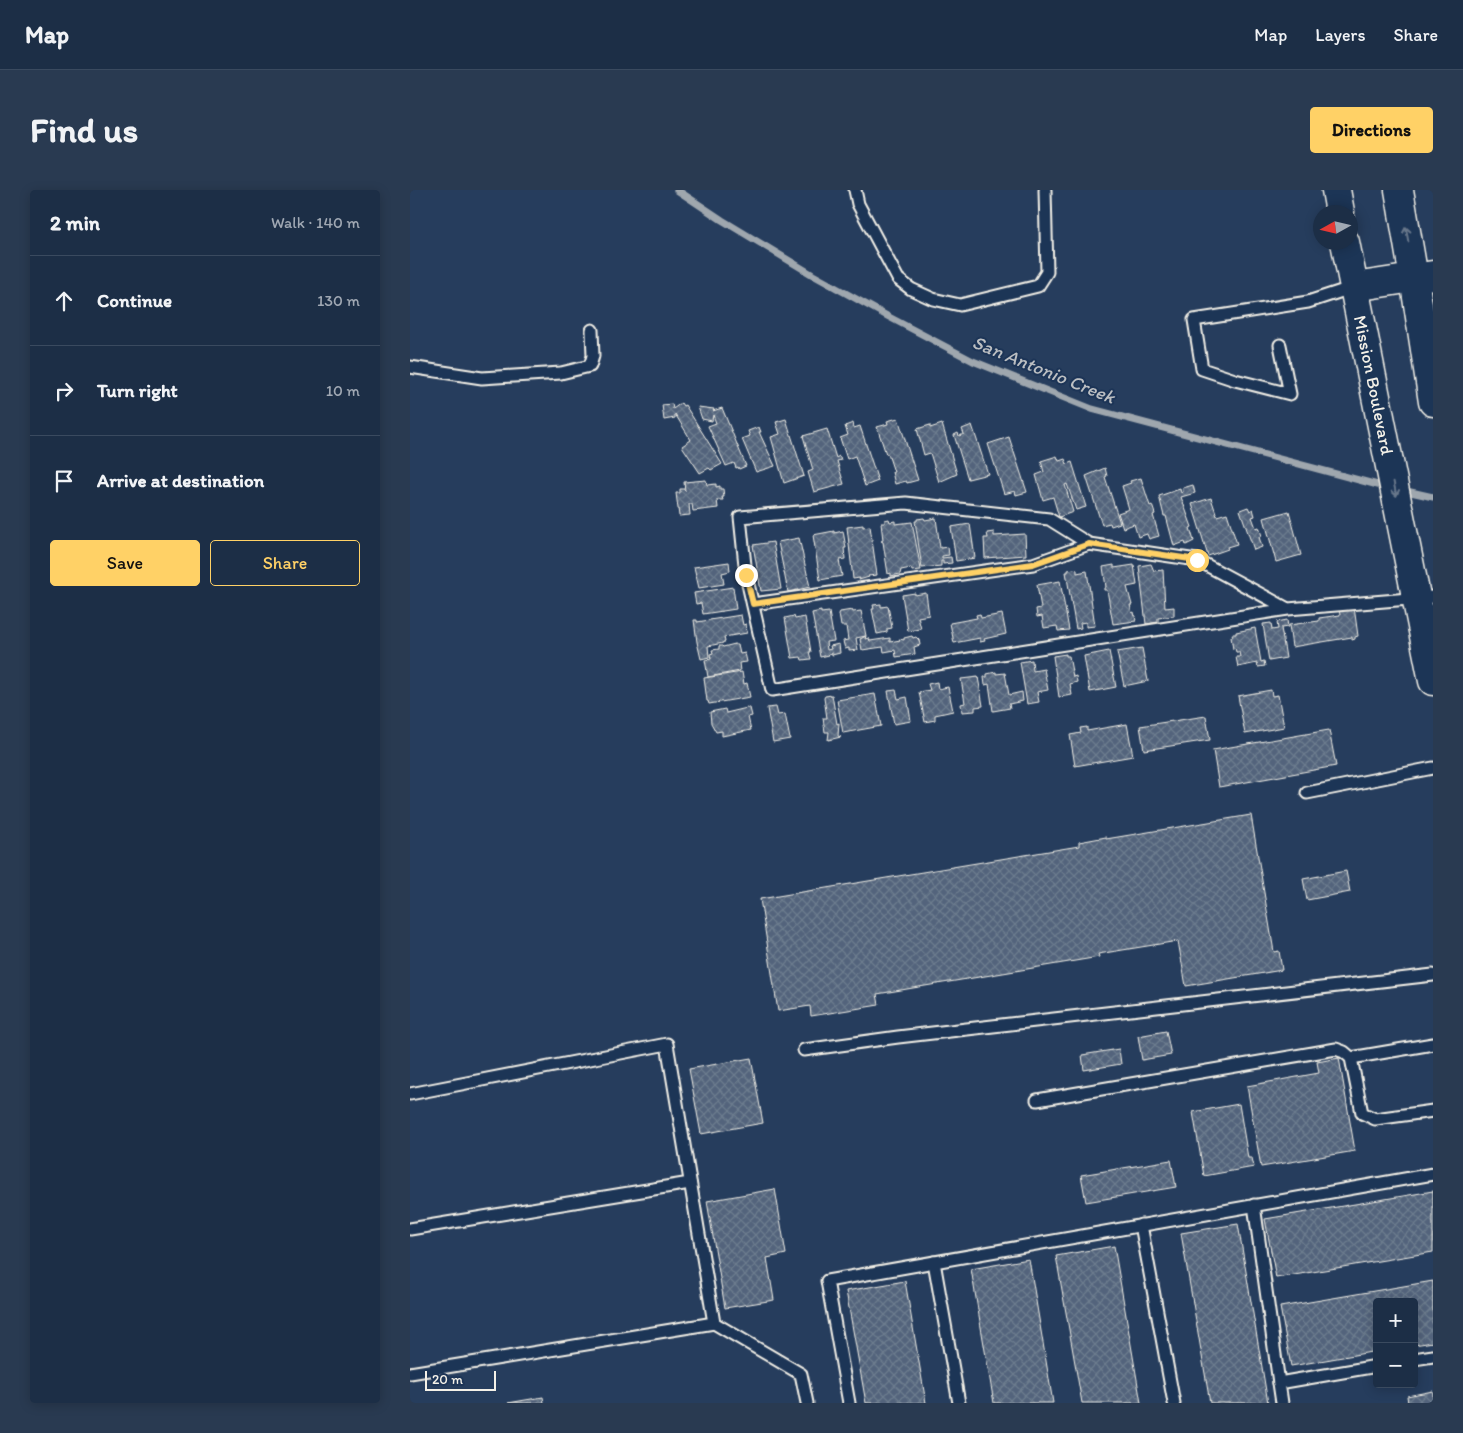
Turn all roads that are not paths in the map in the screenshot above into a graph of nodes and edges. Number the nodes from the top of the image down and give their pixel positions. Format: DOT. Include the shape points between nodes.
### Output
graph roads {
  1 [pos="855,190"];
  2 [pos="1045,190"];
  3 [pos="1336,190"];
  4 [pos="1399,190"];
  5 [pos="1339,205"];
  6 [pos="1347,250"];
  7 [pos="1424,277"];
  8 [pos="1354,287"];
  9 [pos="592,330"];
  10 [pos="1280,345"];
  11 [pos="410,367"];
  12 [pos="1433,397"];
  13 [pos="1089,544"];
  14 [pos="1425,598"];
  15 [pos="753,604"];
  16 [pos="1288,608"];
  17 [pos="1433,681"];
  18 [pos="1433,768"];
  19 [pos="1307,793"];
  20 [pos="1433,975"];
  21 [pos="1433,1044"];
  22 [pos="804,1050"];
  23 [pos="1351,1058"];
  24 [pos="410,1094"];
  25 [pos="1038,1100"];
  26 [pos="1433,1111"];
  27 [pos="1433,1174"];
  28 [pos="690,1183"];
  29 [pos="1254,1206"];
  30 [pos="1141,1225"];
  31 [pos="410,1229"];
  32 [pos="934,1262"];
  33 [pos="714,1323"];
  34 [pos="1433,1356"];
  35 [pos="1418,1358"];
  36 [pos="1373,1367"];
  37 [pos="410,1373"];
  38 [pos="1279,1383"];
  39 [pos="807,1403"];
  40 [pos="849,1403"];
  41 [pos="959,1403"];
  42 [pos="1174,1403"];
  43 [pos="1282,1403"];
  1 -- 2 [label="lane" via="858,204 898,279 933,299 960,305 1038,286 1047,272"];
  3 -- 5 [label="main road"];
  7 -- 4 [label="main road, one-way"];
  6 -- 8 [label="main road, Mission Boulevard"];
  7 -- 8 [label="main road"];
  7 -- 12 [label="main road"];
  8 -- 10 [label="lane" via="1308,302 1194,320 1202,369 1290,394"];
  8 -- 14 [label="main road, Mission Boulevard, one-way" via="1403,529"];
  9 -- 11 [label="lane" via="590,366 561,373 482,378"];
  13 -- 15 [label="lane" via="1033,564"];
  13 -- 15 [label="lane" via="1049,519 906,503 740,516 746,575"];
  13 -- 16 [label="lane" via="1197,560"];
  14 -- 16 [label="lane"];
  14 -- 17 [label="main road, Mission Boulevard"];
  15 -- 16 [label="lane" via="772,690"];
  18 -- 19 [label="lane"];
  20 -- 22 [label="lane"];
  21 -- 23 [label="lane"];
  23 -- 25 [label="lane" via="1336,1049"];
  23 -- 26 [label="lane" via="1362,1113 1375,1119"];
  24 -- 28 [label="lane" via="667,1044"];
  27 -- 29 [label="lane"];
  28 -- 31 [label="lane"];
  28 -- 33 [label="lane"];
  29 -- 30 [label="lane"];
  29 -- 38 [label="lane"];
  30 -- 32 [label="lane"];
  30 -- 42 [label="lane"];
  32 -- 40 [label="lane" via="827,1281"];
  32 -- 41 [label="lane"];
  33 -- 37 [label="lane"];
  33 -- 39 [label="lane" via="800,1374"];
  34 -- 35 [label="lane"];
  36 -- 38 [label="lane"];
  38 -- 43 [label="lane"];
}
